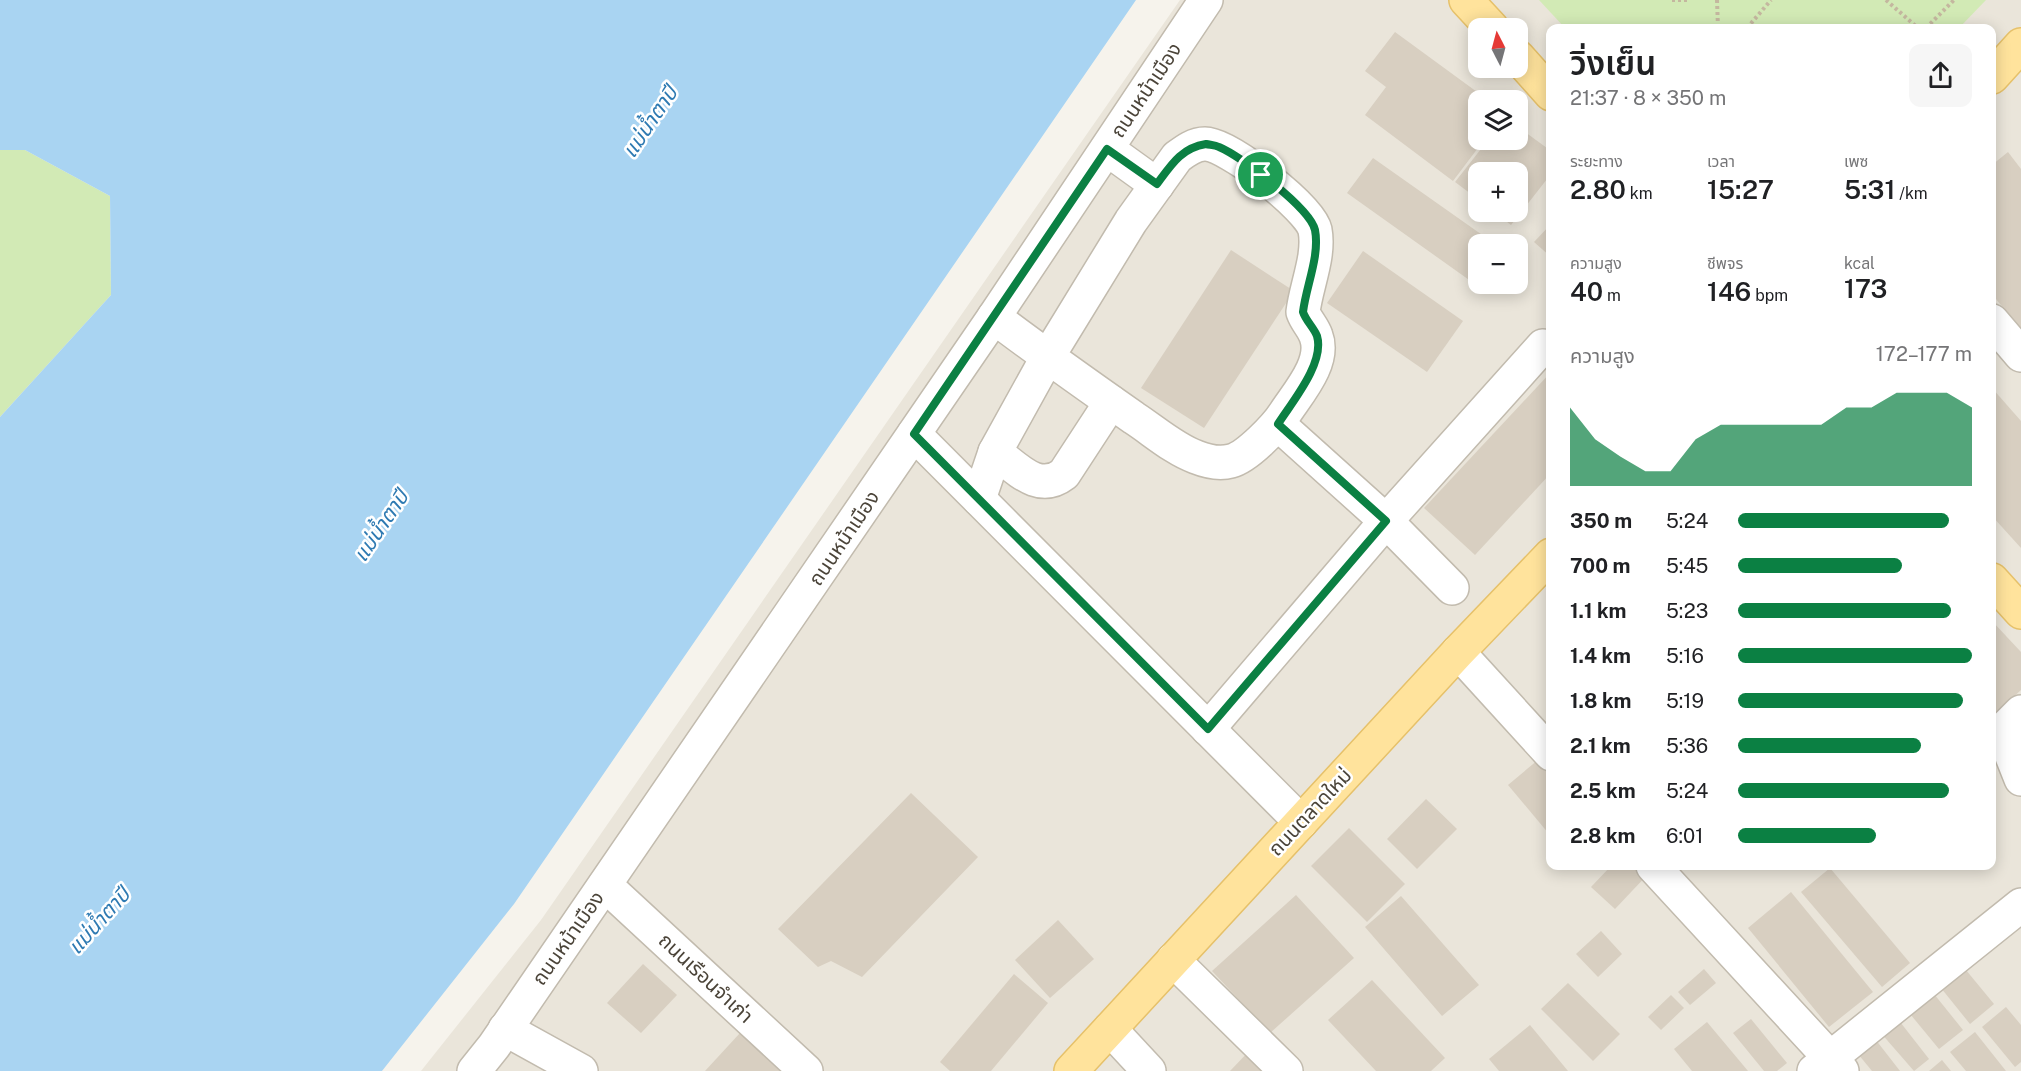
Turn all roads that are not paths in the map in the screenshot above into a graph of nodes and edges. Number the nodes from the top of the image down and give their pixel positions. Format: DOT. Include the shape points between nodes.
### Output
graph roads {
  1 [pos="1206,0"];
  2 [pos="1466,0"];
  3 [pos="1483,18"];
  4 [pos="2021,45"];
  5 [pos="1528,68"];
  6 [pos="1996,73"];
  7 [pos="1546,88"];
  8 [pos="1107,149"];
  9 [pos="1157,184"];
  10 [pos="994,317"];
  11 [pos="1996,326"];
  12 [pos="1543,346"];
  13 [pos="2021,355"];
  14 [pos="1047,358"];
  15 [pos="1111,402"];
  16 [pos="1278,424"];
  17 [pos="914,434"];
  18 [pos="995,452"];
  19 [pos="979,499"];
  20 [pos="1386,521"];
  21 [pos="1546,560"];
  22 [pos="1996,584"];
  23 [pos="1452,588"];
  24 [pos="2021,612"];
  25 [pos="1458,652"];
  26 [pos="2021,712"];
  27 [pos="1208,729"];
  28 [pos="1546,749"];
  29 [pos="2021,779"];
  30 [pos="1301,822"];
  31 [pos="1656,870"];
  32 [pos="605,885"];
  33 [pos="2021,904"];
  34 [pos="1173,960"];
  35 [pos="505,1029"];
  36 [pos="1110,1029"];
  37 [pos="1828,1067"];
  38 [pos="474,1071"];
  39 [pos="581,1071"];
  40 [pos="807,1071"];
  41 [pos="1071,1071"];
  42 [pos="1149,1071"];
  43 [pos="1286,1071"];
  1 -- 8 [label="street, ถนนหน้าเมือง"];
  2 -- 3 [label="main road"];
  4 -- 6 [label="main road"];
  5 -- 7 [label="main road"];
  8 -- 9 [label="street"];
  8 -- 10 [label="street, ถนนหน้าเมือง"];
  9 -- 14 [label="street"];
  9 -- 16 [label="street" via="1186,149 1206,144 1219,147 1299,205 1315,228 1316,244 1303,312 1316,335 1317,355 1310,374"];
  10 -- 14 [label="street"];
  10 -- 17 [label="street, ถนนหน้าเมือง"];
  11 -- 13 [label="street"];
  12 -- 20 [label="street"];
  14 -- 15 [label="street"];
  14 -- 18 [label="street"];
  15 -- 16 [label="street" via="1194,456 1216,462 1232,461 1244,454"];
  15 -- 18 [label="street" via="1064,474 1054,482 1045,483 1029,476"];
  16 -- 20 [label="street"];
  17 -- 19 [label="street"];
  17 -- 32 [label="street, ถนนหน้าเมือง"];
  18 -- 19 [label="street"];
  19 -- 27 [label="street"];
  20 -- 23 [label="street"];
  20 -- 27 [label="street"];
  21 -- 25 [label="main road, ถนนตลาดใหม่"];
  22 -- 24 [label="main road"];
  25 -- 28 [label="street"];
  25 -- 30 [label="main road, ถนนตลาดใหม่"];
  26 -- 29 [label="street" via="2002,731"];
  27 -- 30 [label="street"];
  30 -- 34 [label="main road, ถนนตลาดใหม่"];
  31 -- 37 [label="street"];
  32 -- 35 [label="street, ถนนหน้าเมือง"];
  32 -- 40 [label="street, ถนนเรือนจำเก่า"];
  33 -- 37 [label="street"];
  34 -- 36 [label="main road, ถนนตลาดใหม่"];
  34 -- 43 [label="street"];
  35 -- 38 [label="street, ถนนหน้าเมือง"];
  35 -- 39 [label="street"];
  36 -- 41 [label="main road, ถนนตลาดใหม่"];
  36 -- 42 [label="street"];
}
